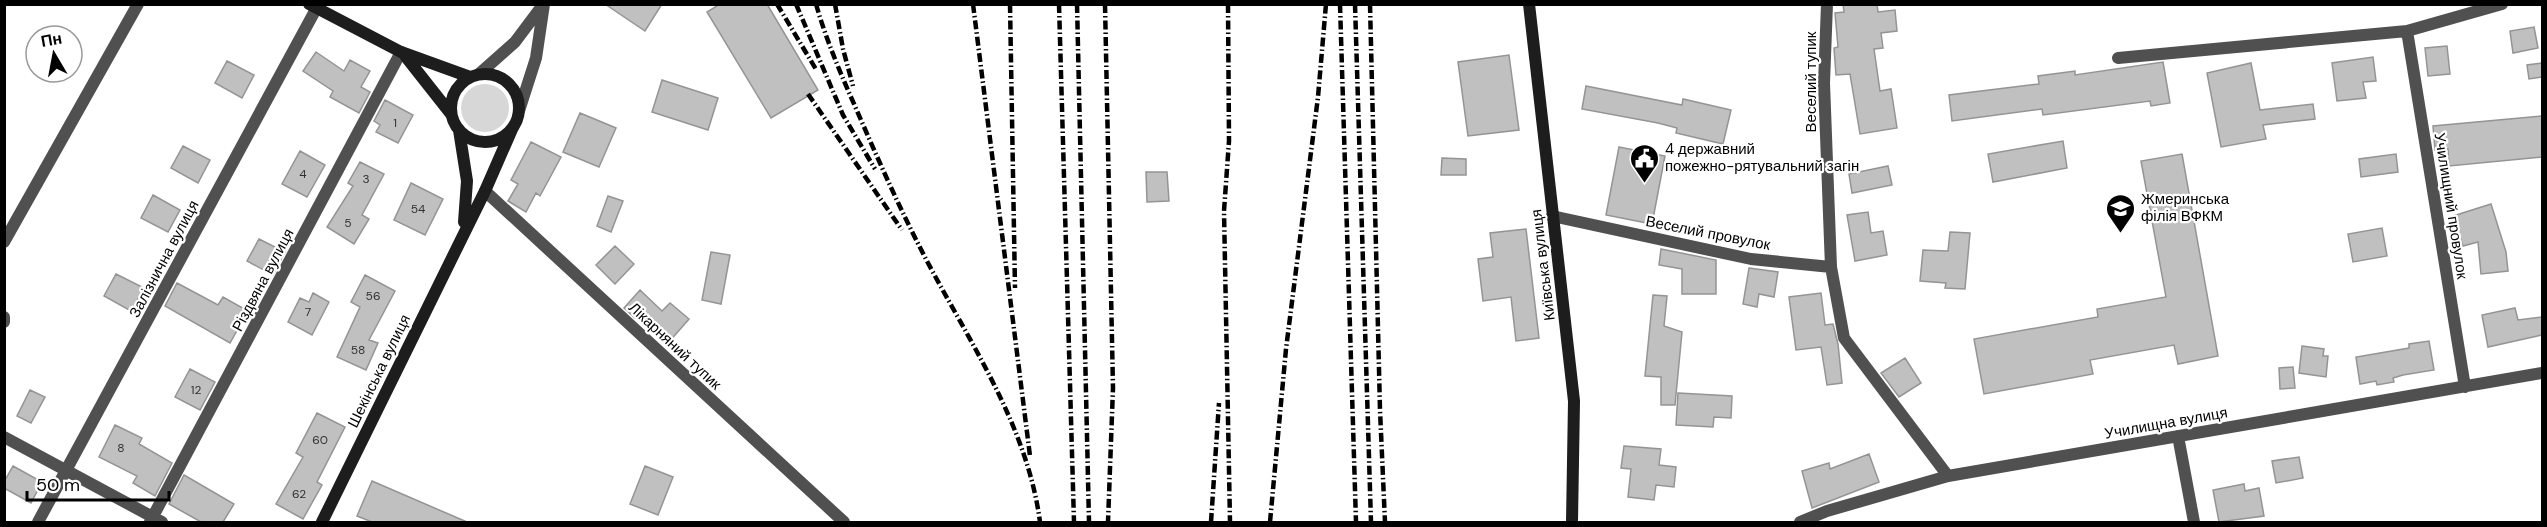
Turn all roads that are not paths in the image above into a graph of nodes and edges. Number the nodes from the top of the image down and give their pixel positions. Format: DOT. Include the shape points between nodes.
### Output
graph roads {
  1 [pos="138,4"];
  2 [pos="543,4"];
  3 [pos="1529,4"];
  4 [pos="1827,4"];
  5 [pos="2502,4"];
  6 [pos="312,7"];
  7 [pos="2407,31"];
  8 [pos="401,52"];
  9 [pos="2118,58"];
  10 [pos="474,75"];
  11 [pos="519,111"];
  12 [pos="451,114"];
  13 [pos="513,127"];
  14 [pos="459,130"];
  15 [pos="485,191"];
  16 [pos="1552,216"];
  17 [pos="463,232"];
  18 [pos="4,242"];
  19 [pos="1832,267"];
  20 [pos="4,317"];
  21 [pos="4,322"];
  22 [pos="2542,373"];
  23 [pos="2465,387"];
  24 [pos="2178,436"];
  25 [pos="4,437"];
  26 [pos="66,471"];
  27 [pos="1948,476"];
  28 [pos="155,521"];
  29 [pos="38,522"];
  30 [pos="322,522"];
  31 [pos="844,522"];
  32 [pos="1572,522"];
  33 [pos="1800,522"];
  34 [pos="2194,522"];
  1 -- 18 [label="street"];
  2 -- 10 [label="street" via="515,42"];
  2 -- 11 [label="street" via="536,58"];
  3 -- 16 [label="main road, Київська вулиця"];
  4 -- 19 [label="street, Веселий тупик" via="1824,83"];
  5 -- 7 [label="street"];
  6 -- 8 [label="main road"];
  6 -- 26 [label="street, Залізнична вулиця"];
  7 -- 9 [label="street"];
  7 -- 23 [label="street, Училищний провулок"];
  8 -- 10 [label="main road"];
  8 -- 12 [label="main road"];
  8 -- 28 [label="street, Різдвяна вулиця"];
  10 -- 11 [label="main road" via="496,75 511,86"];
  10 -- 12 [label="main road" via="457,88"];
  11 -- 13 [label="main road"];
  12 -- 14 [label="main road"];
  13 -- 14 [label="main road" via="491,141 473,140"];
  13 -- 15 [label="main road, Шекінська вулиця"];
  14 -- 17 [label="main road, Шекінська вулиця" via="467,181"];
  15 -- 17 [label="main road, Шекінська вулиця"];
  15 -- 31 [label="street, Лікарняний тупик"];
  16 -- 19 [label="street, Веселий провулок" via="1751,260"];
  16 -- 32 [label="main road, Київська вулиця" via="1574,401"];
  17 -- 30 [label="main road, Шекінська вулиця"];
  19 -- 27 [label="street" via="1844,338"];
  20 -- 21 [label="street"];
  22 -- 23 [label="street, Училищна вулиця"];
  23 -- 24 [label="street, Училищна вулиця"];
  24 -- 27 [label="street, Училищна вулиця"];
  24 -- 34 [label="street"];
  25 -- 26 [label="street"];
  26 -- 28 [label="street"];
  26 -- 29 [label="street, Залізнична вулиця"];
  27 -- 33 [label="street, Училищна вулиця"];
}
